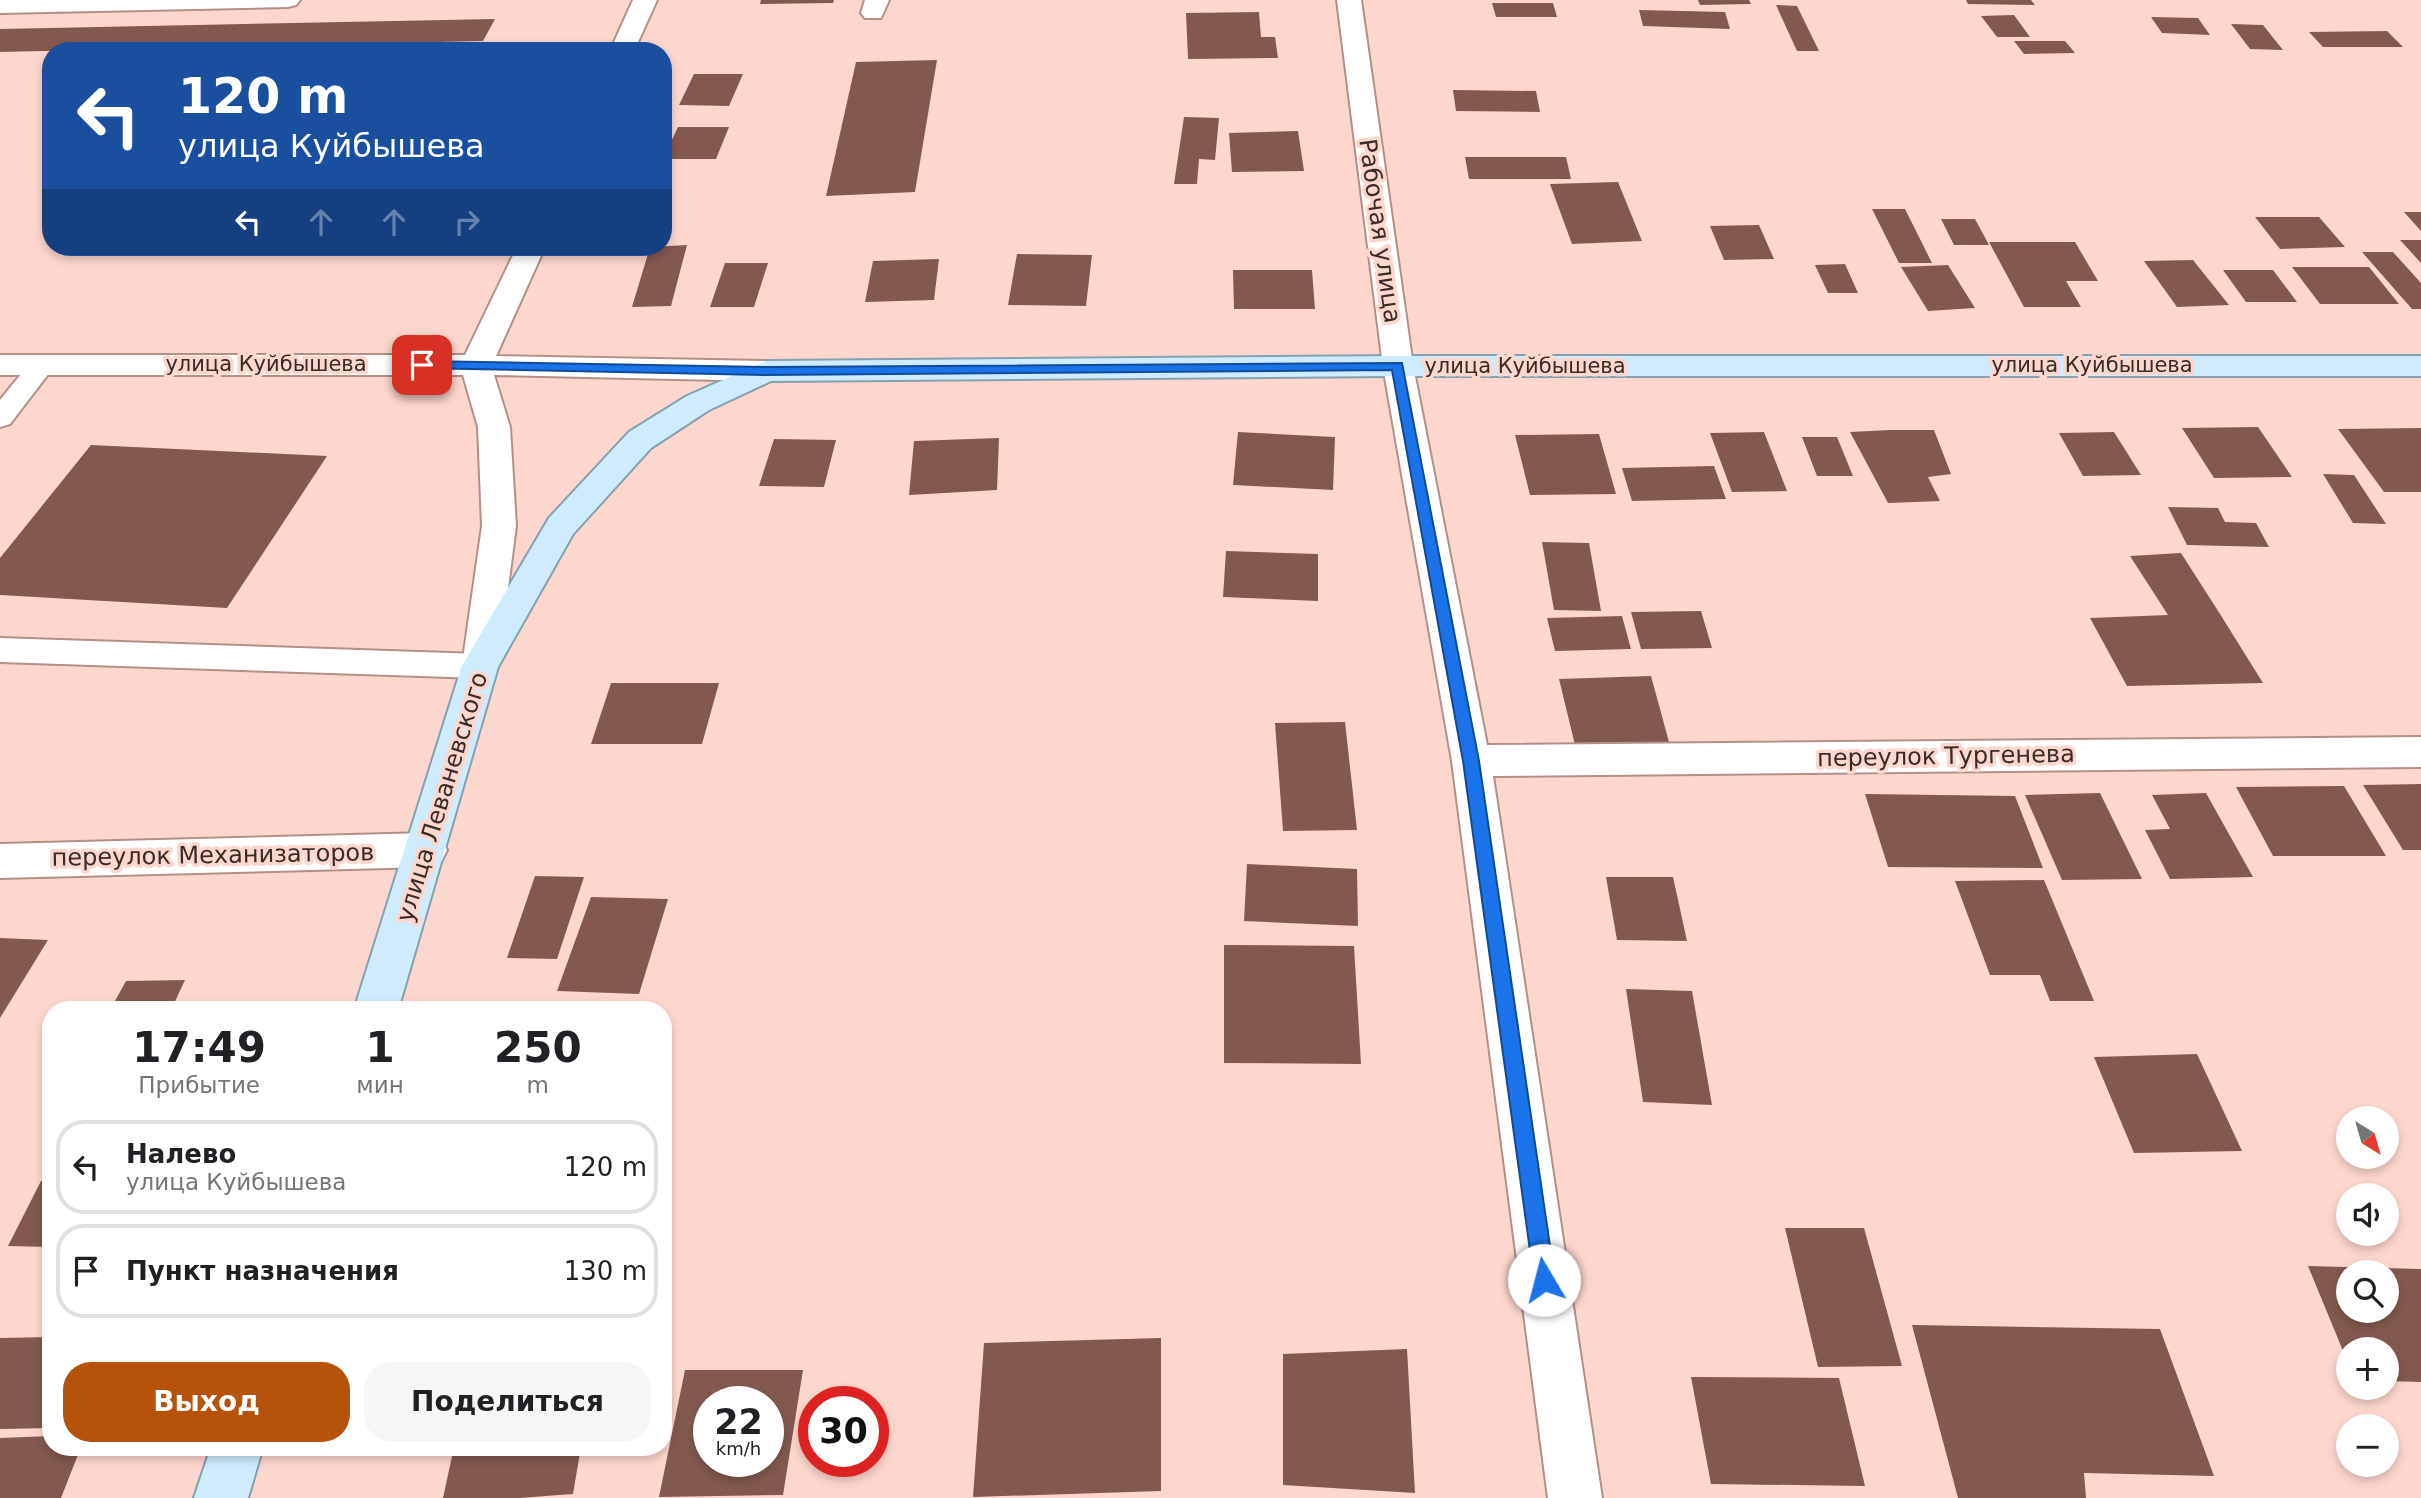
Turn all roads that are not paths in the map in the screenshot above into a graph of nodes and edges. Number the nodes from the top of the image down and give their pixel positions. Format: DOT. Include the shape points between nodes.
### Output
graph roads {
  1 [pos="288,0"];
  2 [pos="645,0"];
  3 [pos="1349,0"];
  4 [pos="0,6"];
  5 [pos="626,42"];
  6 [pos="527,256"];
  7 [pos="43,364"];
  8 [pos="0,365"];
  9 [pos="476,365"];
  10 [pos="1398,366"];
  11 [pos="2421,366"];
  12 [pos="766,371"];
  13 [pos="0,418"];
  14 [pos="0,650"];
  15 [pos="480,666"];
  16 [pos="2421,752"];
  17 [pos="1471,761"];
  18 [pos="427,850"];
  19 [pos="0,861"];
  20 [pos="379,1001"];
  21 [pos="234,1456"];
  22 [pos="221,1498"];
  23 [pos="1575,1498"];
  1 -- 4 [label="street"];
  2 -- 5 [label="street"];
  3 -- 10 [label="street, Рабочая улица"];
  6 -- 9 [label="street"];
  7 -- 8 [label="street, улица Куйбышева"];
  7 -- 9 [label="street, улица Куйбышева"];
  7 -- 13 [label="lane"];
  9 -- 12 [label="street, улица Куйбышева"];
  9 -- 15 [label="street" via="494,427 499,526"];
  10 -- 11 [label="main road, улица Куйбышева"];
  10 -- 12 [label="main road, улица Куйбышева"];
  10 -- 17 [label="street, Рабочая улица"];
  12 -- 15 [label="main road, улица Леваневского" via="698,403 640,440 561,526"];
  14 -- 15 [label="lane"];
  15 -- 18 [label="main road, улица Леваневского"];
  16 -- 17 [label="street, переулок Тургенева"];
  17 -- 23 [label="street, Рабочая улица"];
  18 -- 19 [label="street, переулок Механизаторов"];
  18 -- 20 [label="main road, улица Леваневского"];
  21 -- 22 [label="main road"];
}
